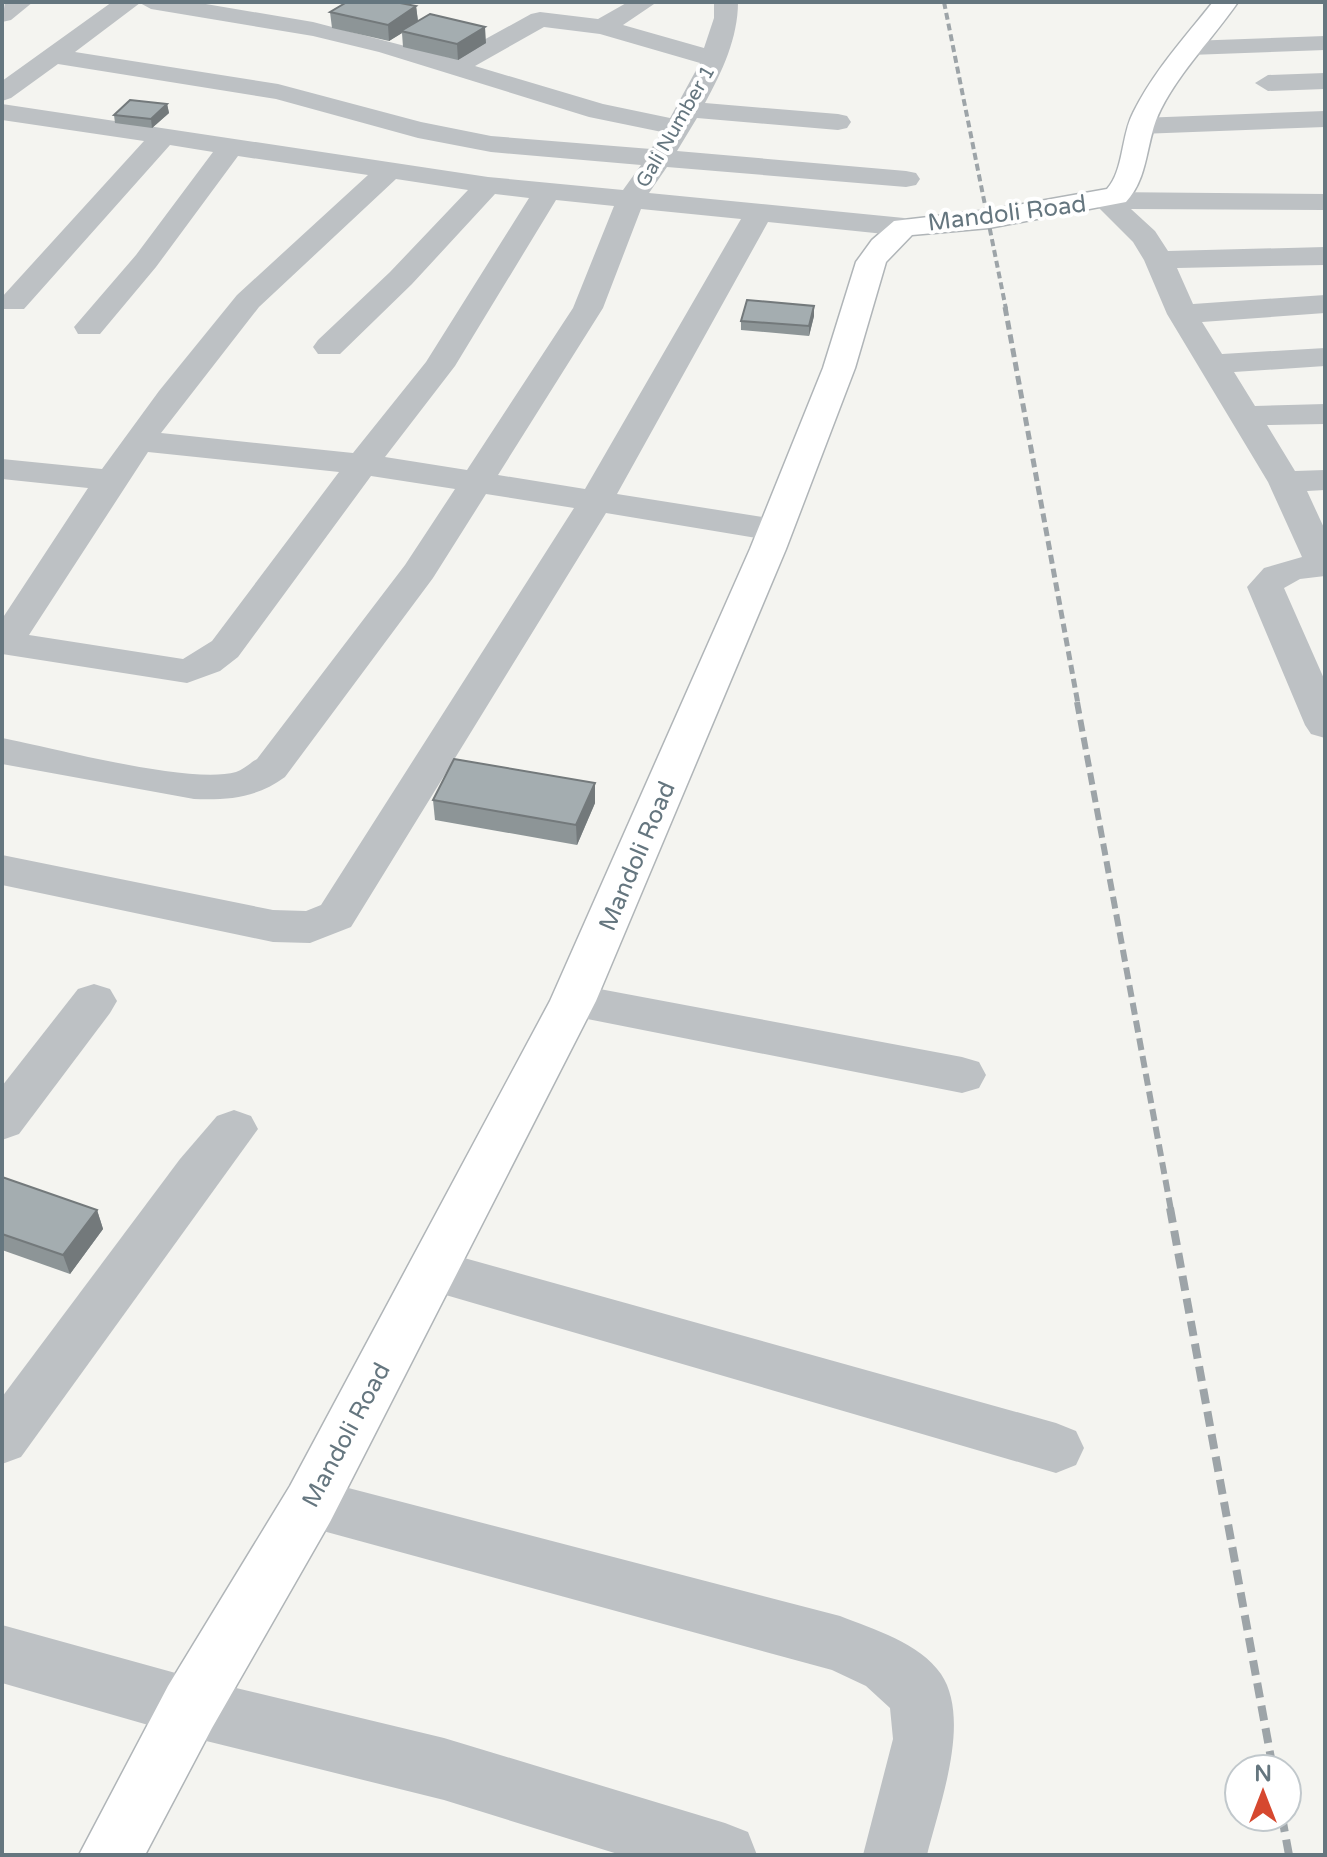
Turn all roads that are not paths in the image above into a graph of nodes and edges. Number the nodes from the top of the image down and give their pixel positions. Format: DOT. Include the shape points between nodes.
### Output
graph roads {
  1 [pos="21,2"];
  2 [pos="128,2"];
  3 [pos="151,2"];
  4 [pos="645,2"];
  5 [pos="726,2"];
  6 [pos="1226,2"];
  7 [pos="349,12"];
  8 [pos="2,15"];
  9 [pos="602,27"];
  10 [pos="313,29"];
  11 [pos="1325,43"];
  12 [pos="1190,48"];
  13 [pos="54,56"];
  14 [pos="714,59"];
  15 [pos="450,69"];
  16 [pos="1325,81"];
  17 [pos="1268,83"];
  18 [pos="2,93"];
  19 [pos="2,112"];
  20 [pos="684,118"];
  21 [pos="1325,119"];
  22 [pos="838,122"];
  23 [pos="1140,126"];
  24 [pos="164,136"];
  25 [pos="233,144"];
  26 [pos="660,157"];
  27 [pos="391,169"];
  28 [pos="906,179"];
  29 [pos="488,185"];
  30 [pos="547,192"];
  31 [pos="630,201"];
  32 [pos="1096,201"];
  33 [pos="1325,202"];
  34 [pos="758,214"];
  35 [pos="904,227"];
  36 [pos="1325,256"];
  37 [pos="1159,260"];
  38 [pos="13,303"];
  39 [pos="1325,304"];
  40 [pos="1182,314"];
  41 [pos="89,327"];
  42 [pos="329,347"];
  43 [pos="1325,357"];
  44 [pos="1213,364"];
  45 [pos="1325,414"];
  46 [pos="1245,416"];
  47 [pos="138,441"];
  48 [pos="362,464"];
  49 [pos="2,469"];
  50 [pos="110,480"];
  51 [pos="1325,480"];
  52 [pos="474,482"];
  53 [pos="1285,482"];
  54 [pos="596,501"];
  55 [pos="775,530"];
  56 [pos="1325,565"];
  57 [pos="4,642"];
  58 [pos="1313,672"];
  59 [pos="1325,725"];
  60 [pos="2,751"];
  61 [pos="2,870"];
  62 [pos="94,1001"];
  63 [pos="573,1001"];
  64 [pos="962,1075"];
  65 [pos="2,1121"];
  66 [pos="234,1129"];
  67 [pos="432,1270"];
  68 [pos="2,1440"];
  69 [pos="1056,1448"];
  70 [pos="310,1504"];
  71 [pos="2,1654"];
  72 [pos="190,1707"];
  73 [pos="111,1855"];
  74 [pos="725,1855"];
  75 [pos="895,1855"];
  1 -- 8 [label="street"];
  2 -- 13 [label="street"];
  3 -- 10 [label="street"];
  4 -- 9 [label="street"];
  5 -- 14 [label="street, Gali Number 1"];
  6 -- 12 [label="street, Mandoli Road"];
  7 -- 10 [label="street"];
  9 -- 14 [label="street"];
  9 -- 15 [label="street" via="540,19"];
  10 -- 15 [label="street"];
  11 -- 12 [label="street"];
  12 -- 23 [label="street, Mandoli Road"];
  13 -- 18 [label="street"];
  13 -- 26 [label="street" via="278,92 491,144"];
  14 -- 20 [label="street, Gali Number 1"];
  15 -- 20 [label="street" via="598,111"];
  16 -- 17 [label="street"];
  19 -- 24 [label="street"];
  20 -- 22 [label="street"];
  20 -- 26 [label="street, Gali Number 1"];
  21 -- 23 [label="street"];
  23 -- 32 [label="street, Mandoli Road" via="1123,191"];
  24 -- 25 [label="street"];
  24 -- 38 [label="street"];
  25 -- 27 [label="street"];
  25 -- 41 [label="street"];
  26 -- 28 [label="street"];
  26 -- 31 [label="street, Gali Number 1"];
  27 -- 29 [label="street"];
  27 -- 47 [label="street" via="248,301"];
  29 -- 30 [label="street"];
  29 -- 42 [label="street"];
  30 -- 31 [label="street"];
  30 -- 48 [label="street" via="439,366"];
  31 -- 34 [label="street"];
  31 -- 52 [label="street, Gali Number 1" via="588,308"];
  32 -- 33 [label="street"];
  32 -- 35 [label="street, Mandoli Road"];
  32 -- 37 [label="street" via="1145,237"];
  34 -- 35 [label="street"];
  34 -- 54 [label="street"];
  35 -- 55 [label="street, Mandoli Road" via="871,262 839,368"];
  36 -- 37 [label="street"];
  37 -- 40 [label="street"];
  39 -- 40 [label="street"];
  40 -- 44 [label="street"];
  43 -- 44 [label="street"];
  44 -- 46 [label="street"];
  45 -- 46 [label="street"];
  46 -- 53 [label="street"];
  47 -- 48 [label="street"];
  47 -- 50 [label="street"];
  48 -- 52 [label="street"];
  48 -- 57 [label="street" via="225,649 206,663 187,671 151,668"];
  49 -- 50 [label="street"];
  50 -- 57 [label="street"];
  51 -- 53 [label="street"];
  52 -- 54 [label="street"];
  52 -- 60 [label="street, Gali Number 1" via="348,671 271,768 245,784 173,783"];
  53 -- 56 [label="street"];
  54 -- 55 [label="street"];
  54 -- 61 [label="street" via="336,916 310,927 273,926"];
  55 -- 63 [label="street, Mandoli Road"];
  56 -- 58 [label="street" via="1289,570 1270,578 1265,587"];
  58 -- 59 [label="street"];
  62 -- 65 [label="street"];
  63 -- 64 [label="street"];
  63 -- 67 [label="street, Mandoli Road"];
  66 -- 68 [label="street"];
  67 -- 69 [label="street"];
  67 -- 70 [label="street, Mandoli Road"];
  70 -- 72 [label="street, Mandoli Road"];
  70 -- 75 [label="street" via="840,1644 887,1666 919,1694 924,1739"];
  71 -- 72 [label="street"];
  72 -- 73 [label="street, Mandoli Road"];
  72 -- 74 [label="street" via="444,1769"];
}
